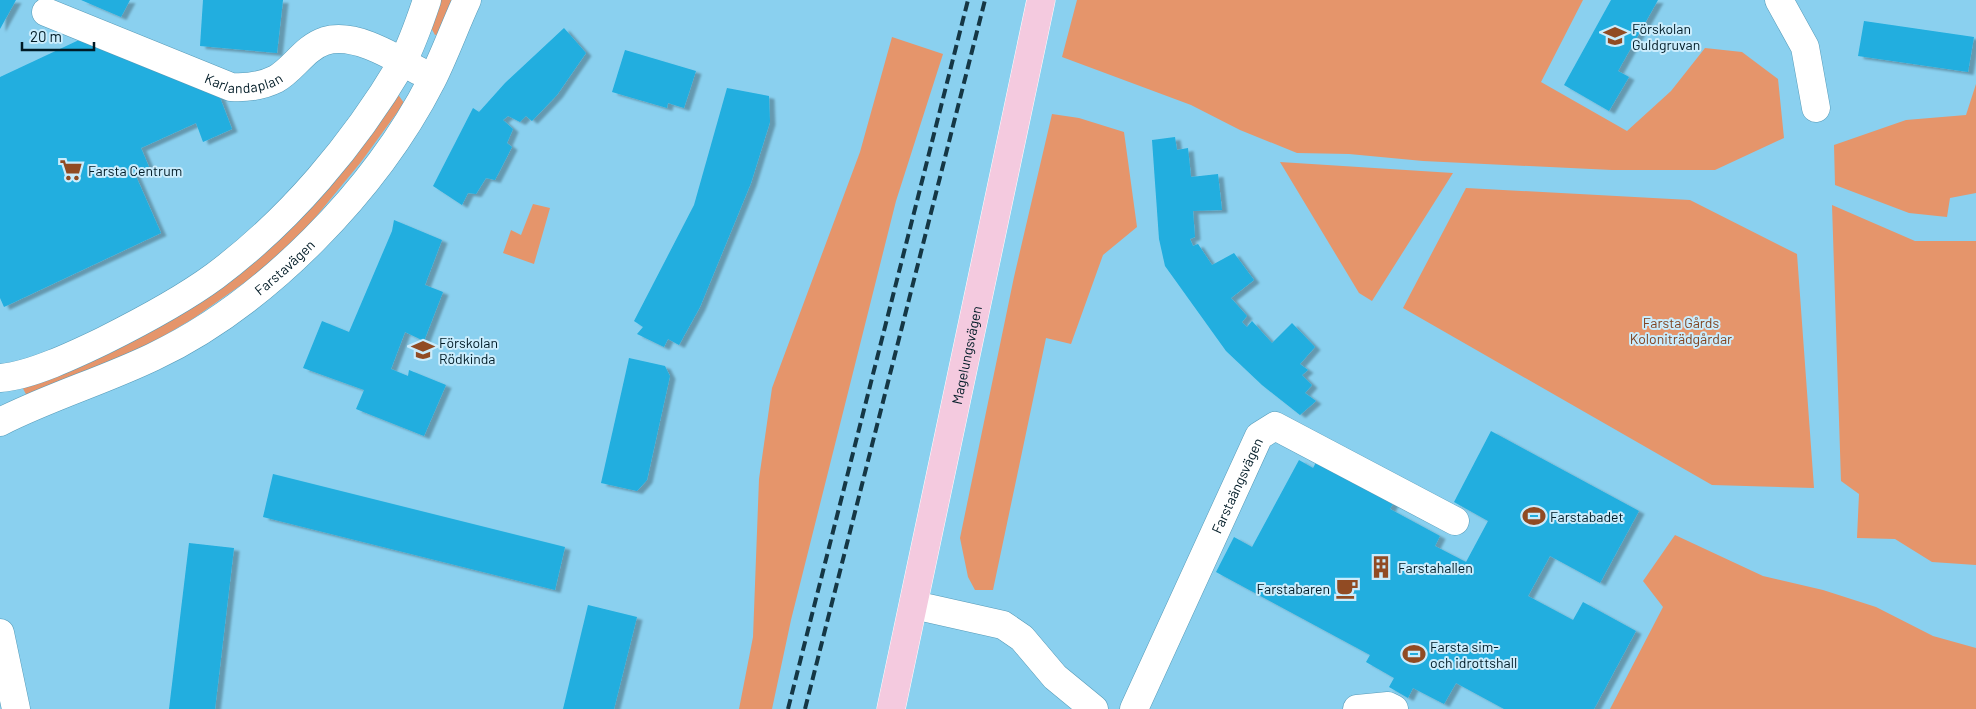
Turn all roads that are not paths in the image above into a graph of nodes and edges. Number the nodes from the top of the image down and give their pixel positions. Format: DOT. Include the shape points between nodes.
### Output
graph roads {
  1 [pos="427,0"];
  2 [pos="467,0"];
  3 [pos="1041,0"];
  4 [pos="1779,0"];
  5 [pos="46,12"];
  6 [pos="402,62"];
  7 [pos="432,79"];
  8 [pos="1816,108"];
  9 [pos="0,378"];
  10 [pos="0,422"];
  11 [pos="1455,521"];
  12 [pos="914,604"];
  13 [pos="0,633"];
  14 [pos="16,709"];
  15 [pos="891,709"];
  16 [pos="1094,709"];
  17 [pos="1134,709"];
  18 [pos="1357,709"];
  19 [pos="1394,709"];
  1 -- 6 [label="street"];
  2 -- 7 [label="street, Farstavägen"];
  3 -- 12 [label="main road, Magelungsvägen"];
  4 -- 8 [label="street" via="1805,47"];
  5 -- 6 [label="street, Karlandaplan" via="231,87 248,88 277,78 303,54 325,41 350,40"];
  6 -- 7 [label="street, Karlandaplan"];
  6 -- 9 [label="street" via="314,184 282,219 214,276 134,326 86,349 20,374"];
  7 -- 10 [label="street, Farstavägen" via="410,118 363,185 303,251 239,304 154,357"];
  11 -- 17 [label="street, Farstaängsvägen" via="1275,426 1259,436"];
  12 -- 15 [label="main road, Magelungsvägen"];
  12 -- 16 [label="street" via="1002,625 1022,638 1055,677"];
  13 -- 14 [label="street"];
  18 -- 19 [label="street" via="1388,706"];
}
